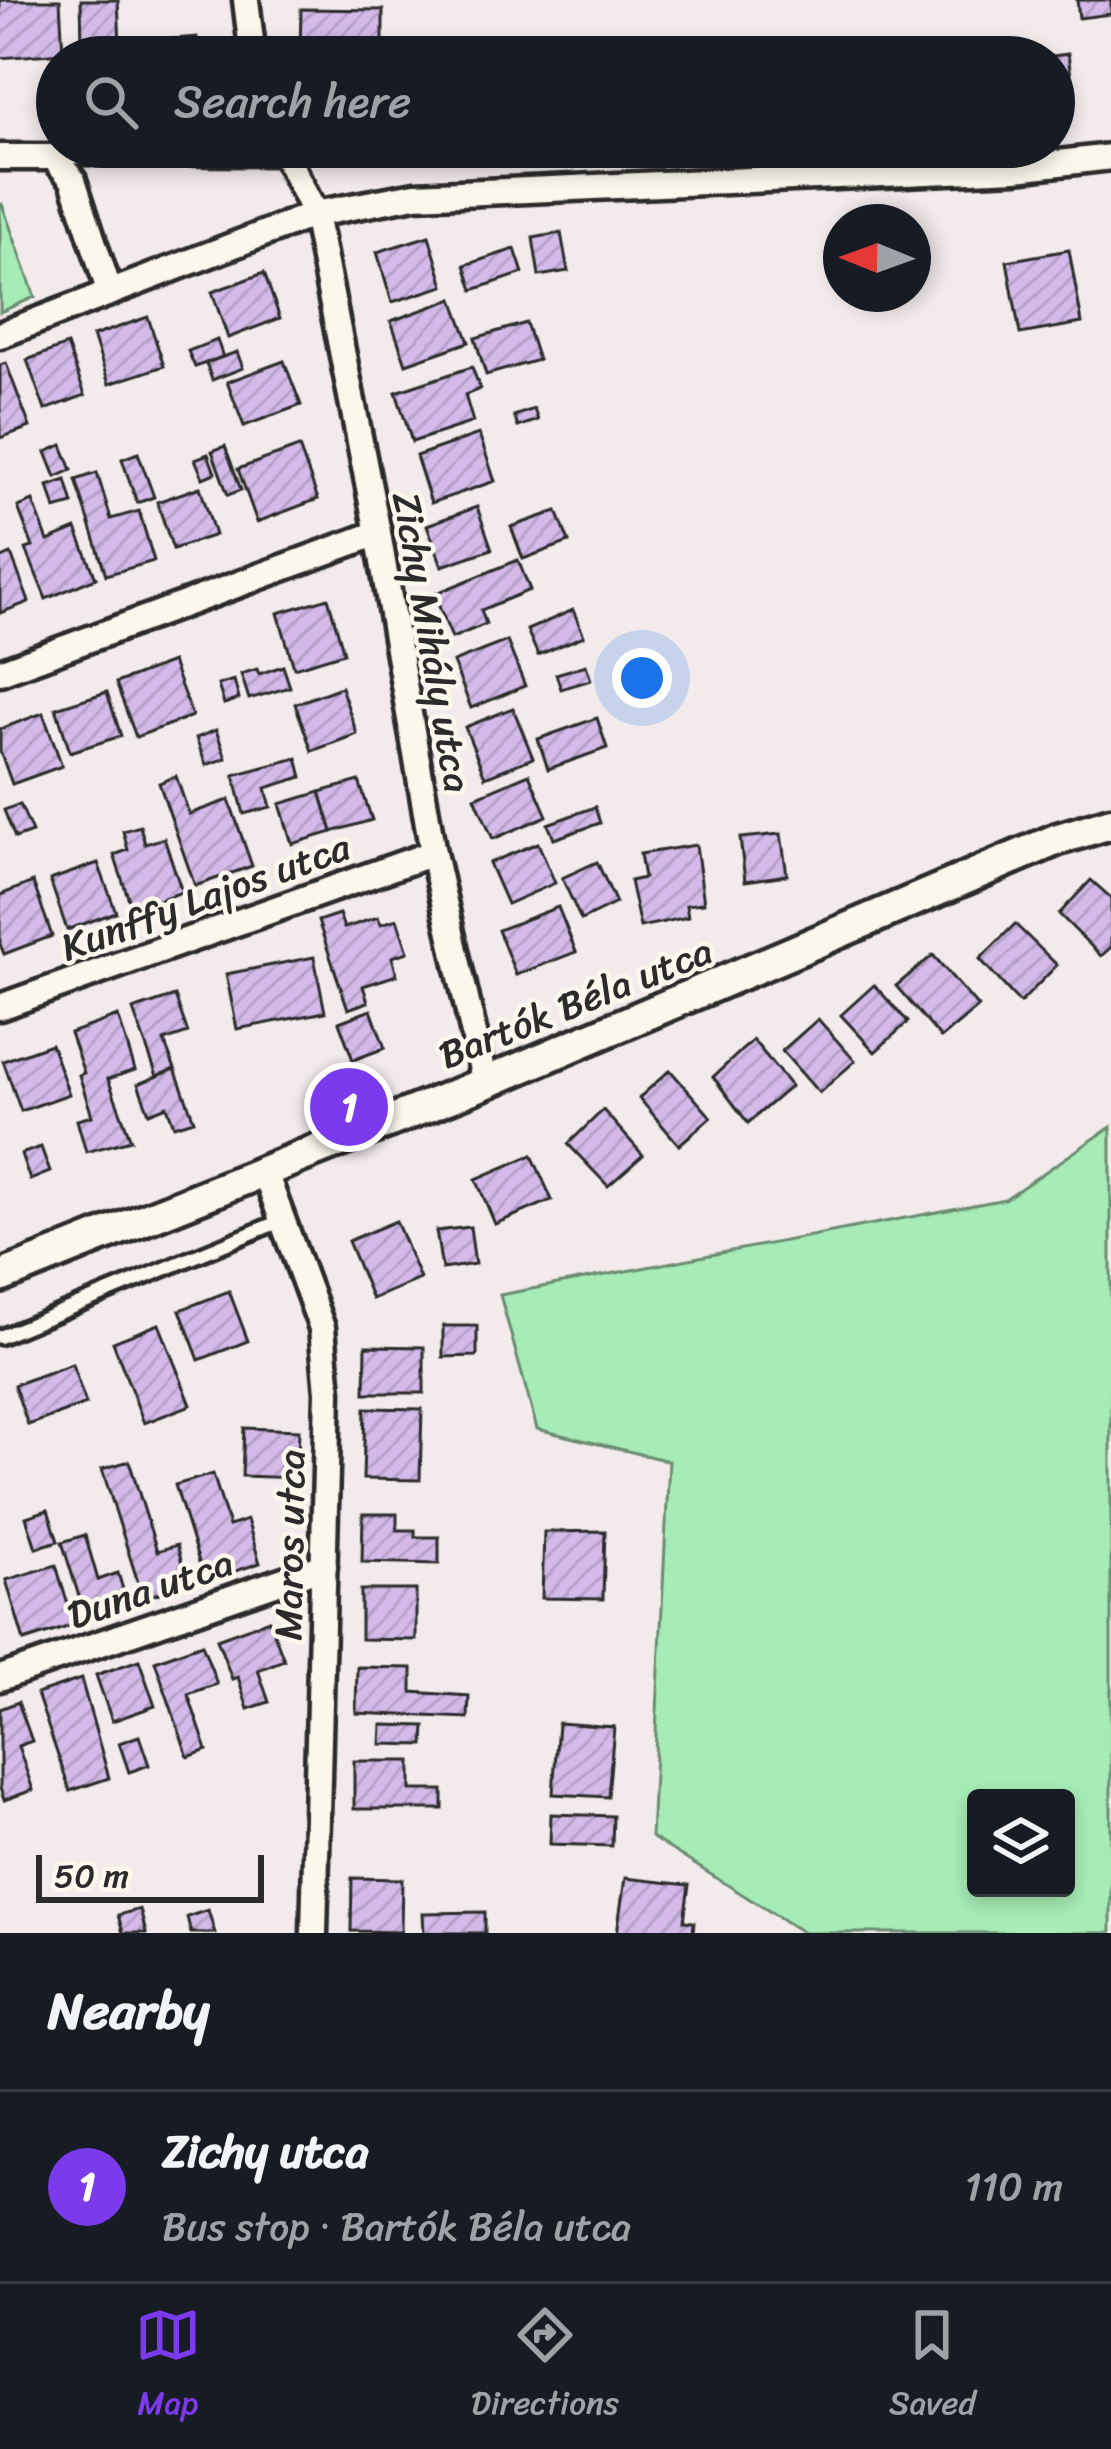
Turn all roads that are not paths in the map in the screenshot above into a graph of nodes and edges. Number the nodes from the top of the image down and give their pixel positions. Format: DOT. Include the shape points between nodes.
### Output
graph roads {
  1 [pos="246,0"];
  2 [pos="250,36"];
  3 [pos="0,157"];
  4 [pos="36,157"];
  5 [pos="1111,157"];
  6 [pos="1075,161"];
  7 [pos="63,168"];
  8 [pos="292,168"];
  9 [pos="1016,168"];
  10 [pos="315,214"];
  11 [pos="110,293"];
  12 [pos="0,335"];
  13 [pos="378,533"];
  14 [pos="0,672"];
  15 [pos="1111,823"];
  16 [pos="434,853"];
  17 [pos="0,1007"];
  18 [pos="485,1083"];
  19 [pos="265,1170"];
  20 [pos="284,1220"];
  21 [pos="0,1277"];
  22 [pos="0,1336"];
  23 [pos="324,1566"];
  24 [pos="0,1678"];
  25 [pos="314,1933"];
  1 -- 2 [label="street"];
  3 -- 4 [label="street"];
  5 -- 6 [label="street"];
  7 -- 11 [label="street"];
  8 -- 10 [label="street, Zichy Mihály utca"];
  9 -- 10 [label="street" via="415,195"];
  10 -- 11 [label="street"];
  10 -- 13 [label="street, Zichy Mihály utca"];
  11 -- 12 [label="street"];
  13 -- 14 [label="street"];
  13 -- 16 [label="street, Zichy Mihály utca"];
  15 -- 18 [label="street, Bartók Béla utca"];
  16 -- 17 [label="street, Kunffy Lajos utca"];
  16 -- 18 [label="street, Zichy Mihály utca"];
  18 -- 19 [label="street, Bartók Béla utca"];
  19 -- 20 [label="street, Maros utca"];
  19 -- 21 [label="street, Bartók Béla utca"];
  20 -- 22 [label="lane"];
  20 -- 23 [label="street, Maros utca" via="322,1328"];
  23 -- 24 [label="street, Duna utca"];
  23 -- 25 [label="street, Maros utca"];
}
